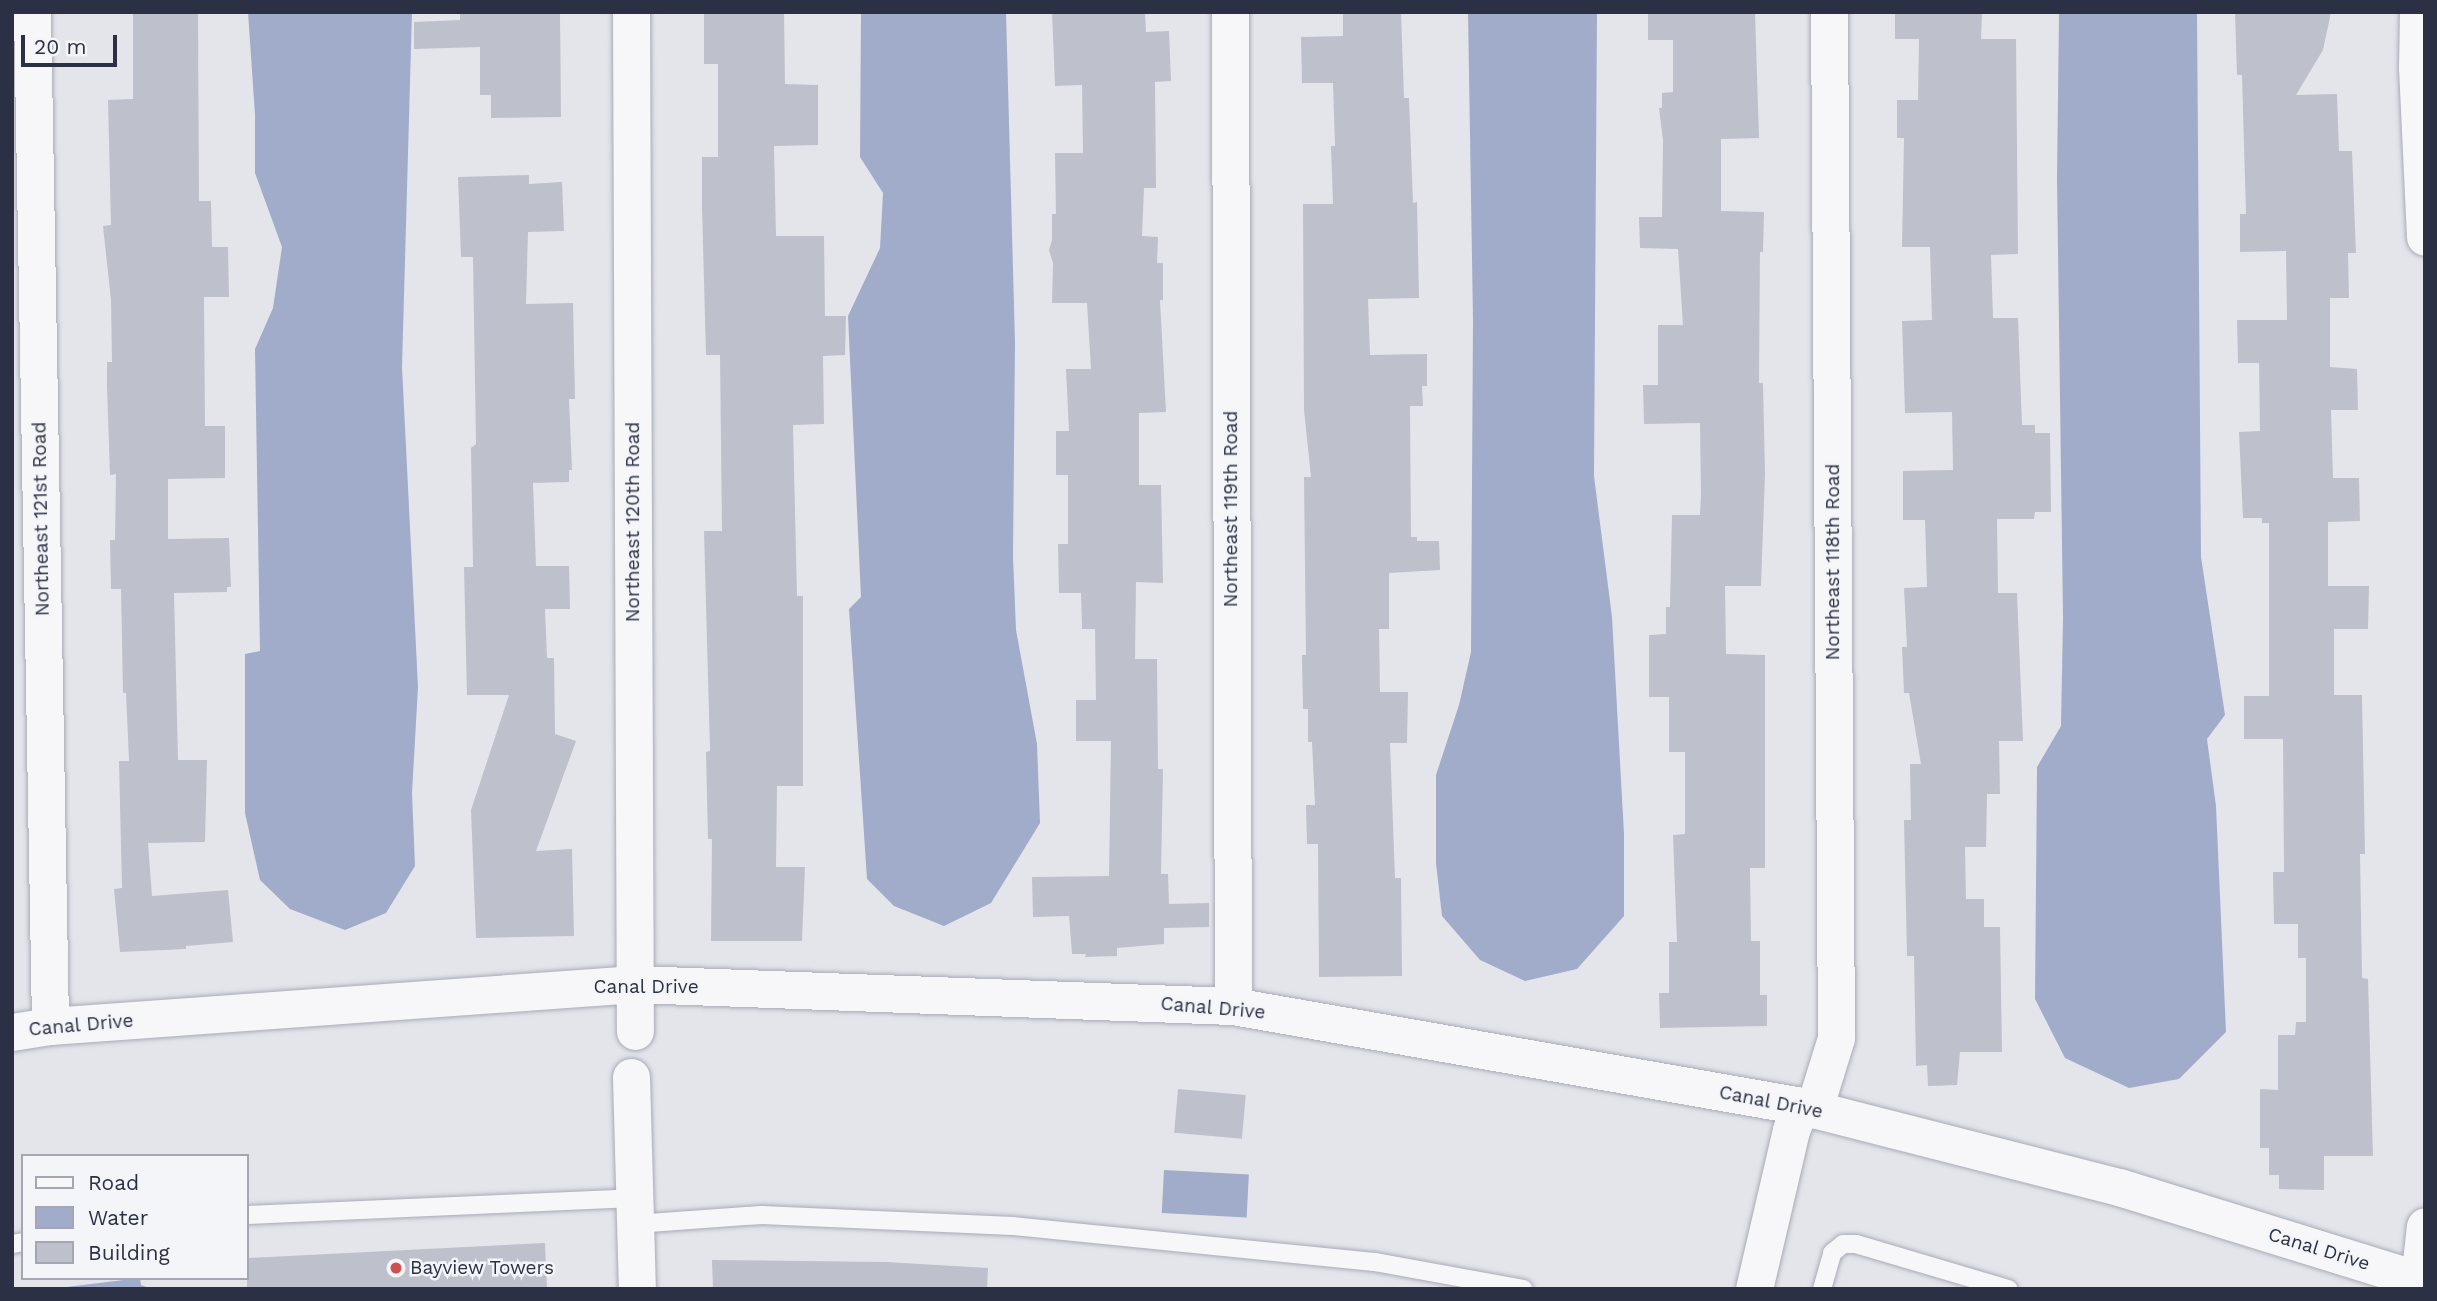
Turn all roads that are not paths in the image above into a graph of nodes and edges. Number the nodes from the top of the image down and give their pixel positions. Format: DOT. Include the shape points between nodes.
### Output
graph roads {
  1 [pos="32,12"];
  2 [pos="631,12"];
  3 [pos="1230,12"];
  4 [pos="1829,12"];
  5 [pos="2418,12"];
  6 [pos="2421,68"];
  7 [pos="2425,237"];
  8 [pos="635,984"];
  9 [pos="1233,1006"];
  10 [pos="50,1026"];
  11 [pos="635,1031"];
  12 [pos="12,1032"];
  13 [pos="631,1077"];
  14 [pos="1808,1107"];
  15 [pos="634,1211"];
  16 [pos="248,1215"];
  17 [pos="2425,1226"];
  18 [pos="2422,1281"];
  19 [pos="637,1289"];
  20 [pos="1524,1289"];
  21 [pos="1754,1289"];
  22 [pos="1822,1289"];
  23 [pos="2008,1289"];
  1 -- 10 [label="street, Northeast 121st Road"];
  2 -- 8 [label="street, Northeast 120th Road"];
  3 -- 9 [label="street, Northeast 119th Road"];
  4 -- 14 [label="street, Northeast 118th Road" via="1836,1038"];
  5 -- 6 [label="street"];
  6 -- 7 [label="street"];
  8 -- 9 [label="street, Canal Drive"];
  8 -- 10 [label="street, Canal Drive"];
  8 -- 11 [label="street, Northeast 120th Road"];
  9 -- 14 [label="street, Canal Drive"];
  10 -- 12 [label="street, Canal Drive"];
  13 -- 15 [label="street"];
  14 -- 18 [label="street, Canal Drive" via="2119,1187"];
  14 -- 21 [label="street, Northeast 118th Road" via="1791,1130"];
  15 -- 16 [label="lane"];
  15 -- 19 [label="street"];
  15 -- 20 [label="lane" via="1013,1226 1375,1262"];
  17 -- 18 [label="street"];
  22 -- 23 [label="lane" via="1832,1253 1843,1244"];
}
